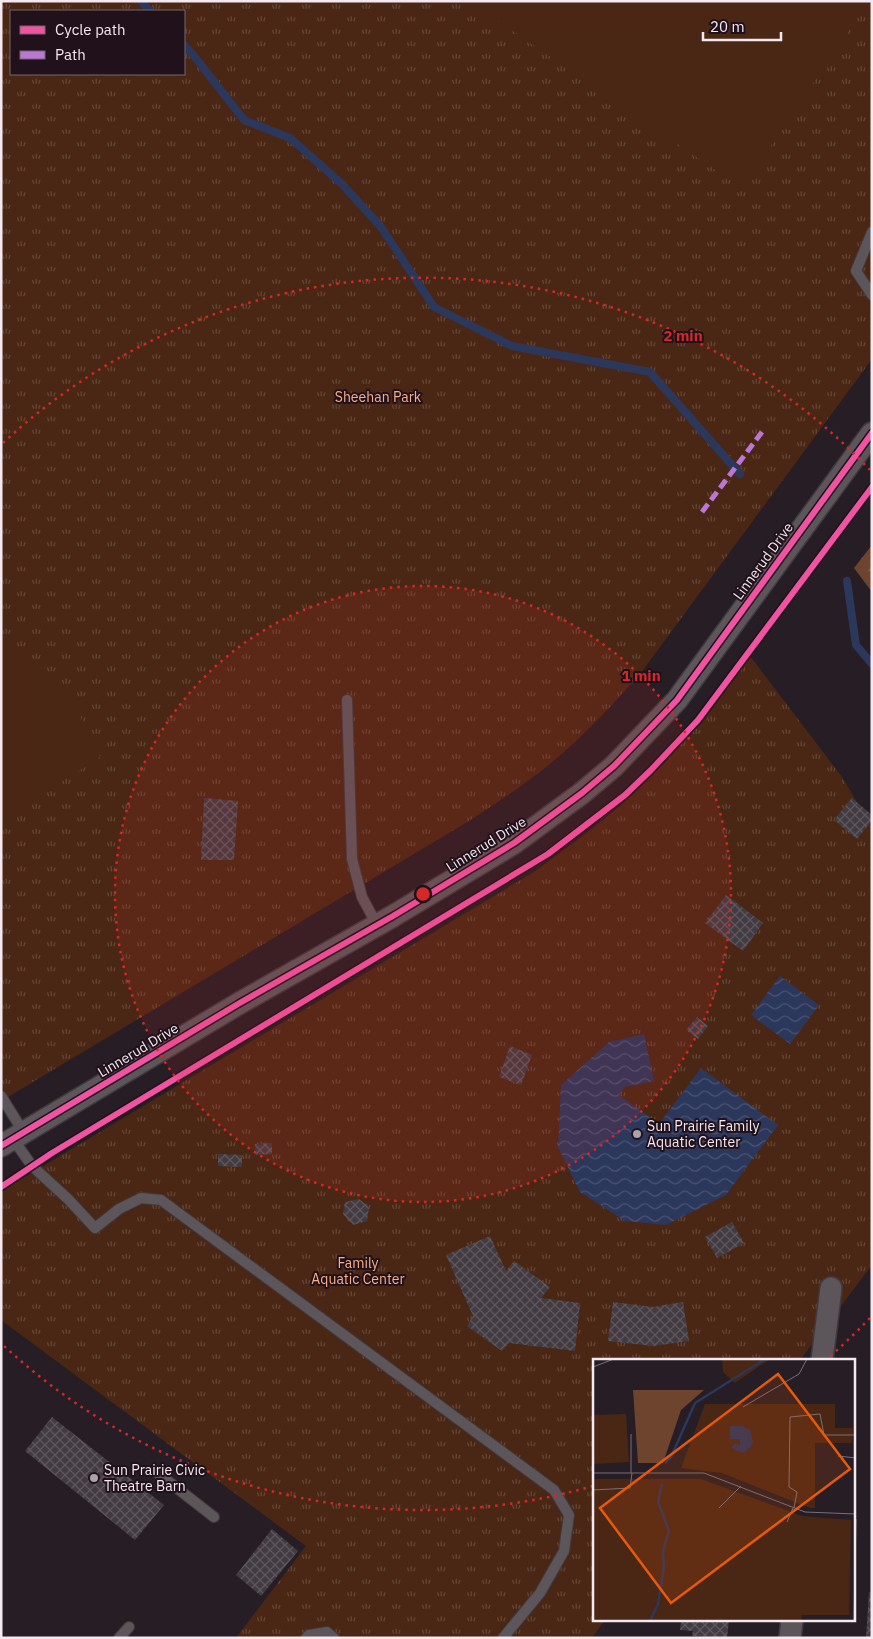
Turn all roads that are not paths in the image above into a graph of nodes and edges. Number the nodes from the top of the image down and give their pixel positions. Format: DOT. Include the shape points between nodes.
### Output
graph roads {
  1 [pos="872,232"];
  2 [pos="872,295"];
  3 [pos="872,433"];
  4 [pos="346,700"];
  5 [pos="377,925"];
  6 [pos="1,1096"];
  7 [pos="13,1139"];
  8 [pos="831,1288"];
  9 [pos="822,1359"];
  10 [pos="155,1471"];
  11 [pos="214,1516"];
  12 [pos="792,1622"];
  13 [pos="129,1628"];
  14 [pos="119,1638"];
  15 [pos="306,1638"];
  16 [pos="334,1638"];
  17 [pos="503,1638"];
  18 [pos="790,1638"];
  1 -- 2 [label="lane" via="856,271"];
  3 -- 5 [label="street, Linnerud Drive" via="677,700 614,766 514,843"];
  4 -- 5 [label="lane" via="352,859 362,897"];
  5 -- 7 [label="street, Linnerud Drive"];
  6 -- 7 [label="lane"];
  7 -- 17 [label="lane" via="32,1166 95,1228 119,1209 141,1198 161,1200 554,1490 569,1515 564,1551 540,1593"];
  8 -- 9 [label="street"];
  10 -- 11 [label="lane"];
  12 -- 18 [label="street"];
  13 -- 14 [label="lane"];
  15 -- 16 [label="lane" via="327,1632"];
}
